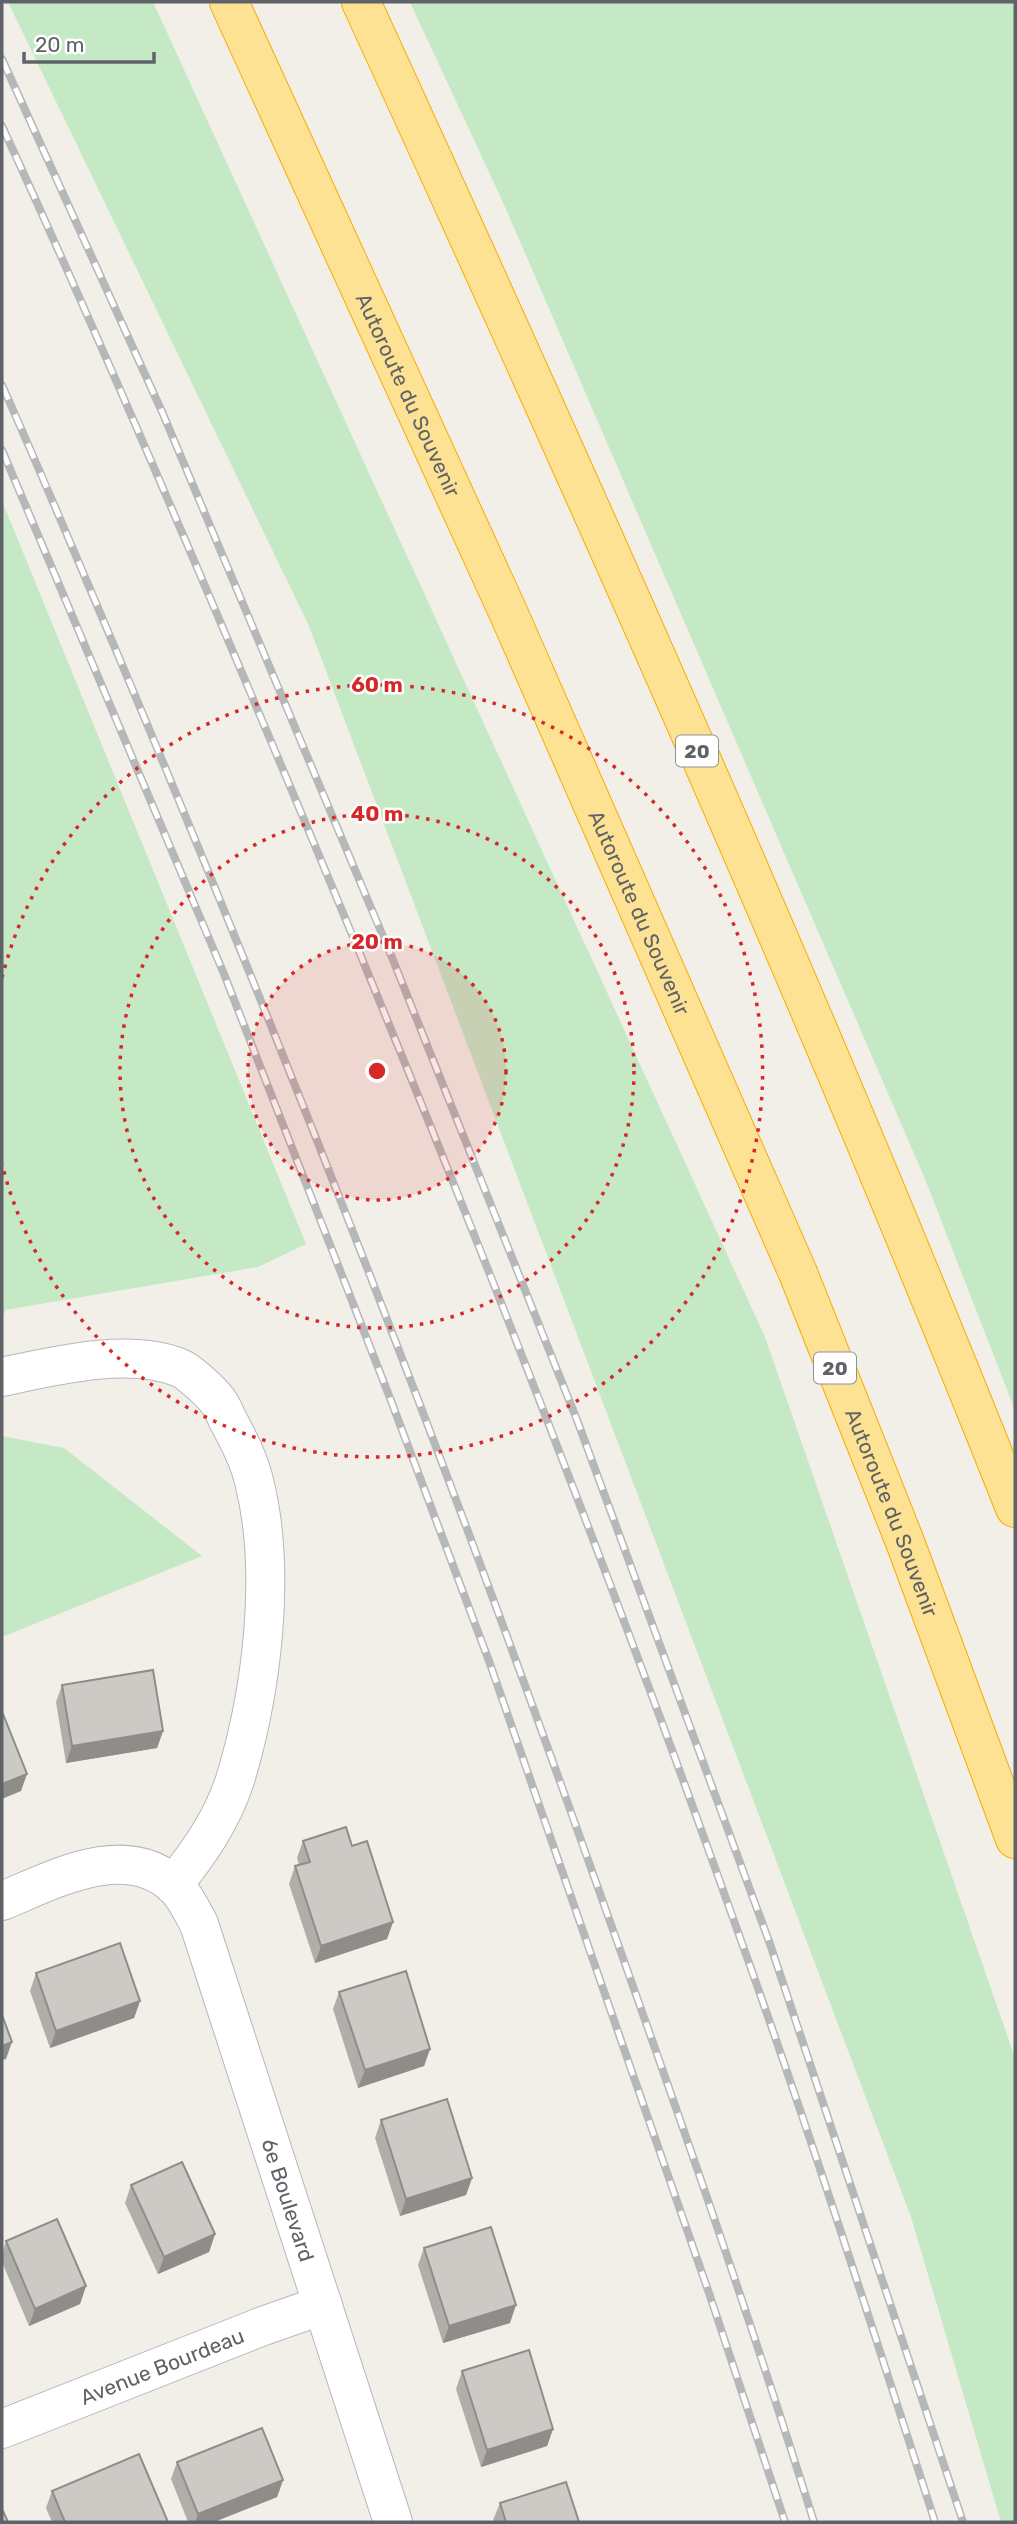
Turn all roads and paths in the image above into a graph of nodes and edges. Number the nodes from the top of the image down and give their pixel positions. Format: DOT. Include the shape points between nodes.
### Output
graph roads {
  1 [pos="229,2"];
  2 [pos="361,2"];
  3 [pos="2,1377"];
  4 [pos="1015,1508"];
  5 [pos="1015,1839"];
  6 [pos="173,1885"];
  7 [pos="2,1901"];
  8 [pos="323,2305"];
  9 [pos="2,2429"];
  10 [pos="393,2522"];
  1 -- 5 [label="highway, Autoroute du Souvenir / 20" via="508,612 798,1273 905,1542"];
  2 -- 4 [label="highway, 20" via="773,925 922,1274"];
  3 -- 6 [label="street" via="79,1361 144,1360 181,1368 216,1398 254,1480 265,1549 264,1616 253,1705 234,1781 214,1830"];
  6 -- 7 [label="street" via="153,1871 115,1865 71,1874"];
  6 -- 8 [label="street, 6e Boulevard" via="199,1924"];
  8 -- 9 [label="street, Avenue Bourdeau"];
  8 -- 10 [label="street, 6e Boulevard"];
}
